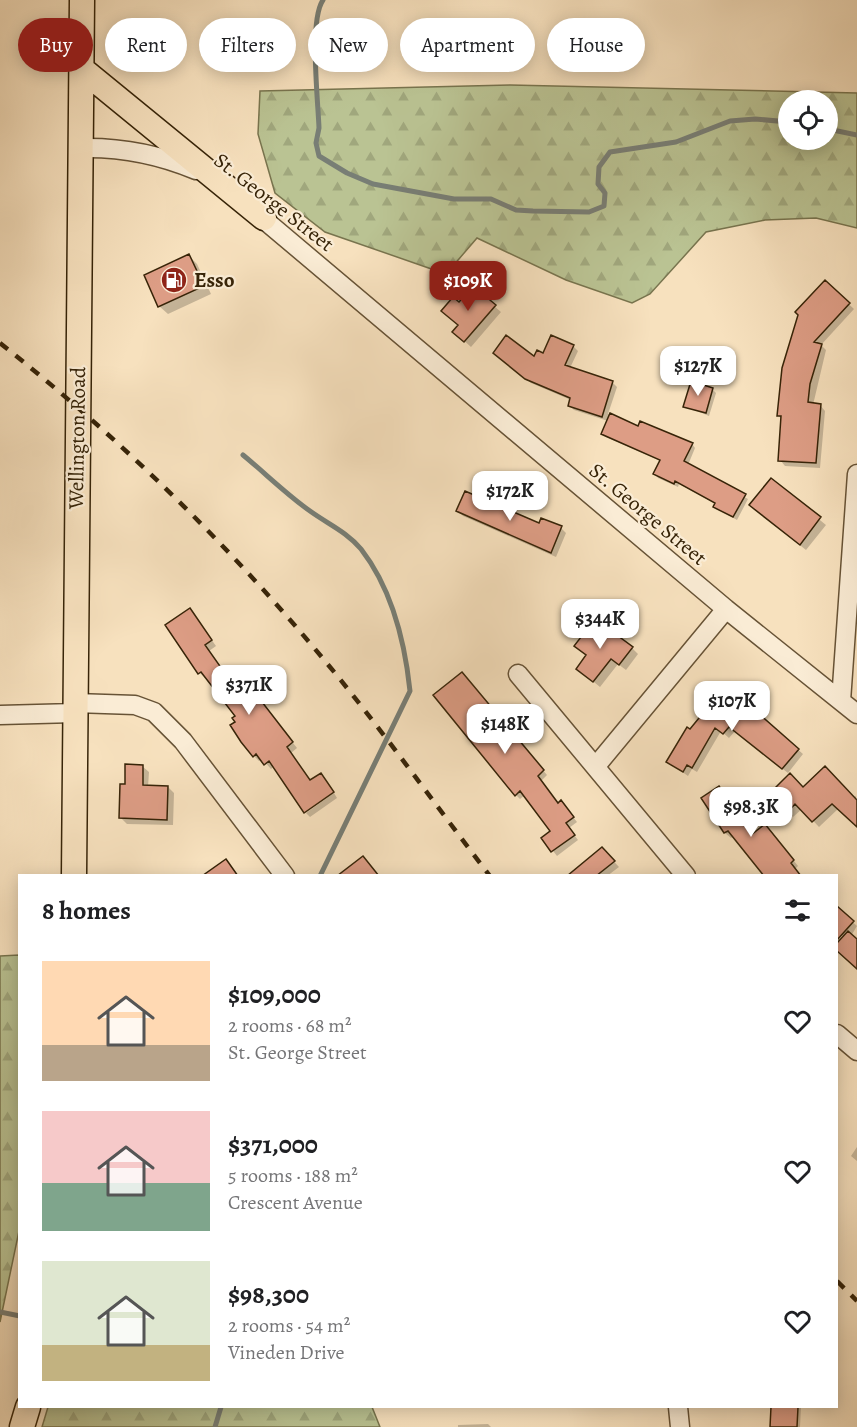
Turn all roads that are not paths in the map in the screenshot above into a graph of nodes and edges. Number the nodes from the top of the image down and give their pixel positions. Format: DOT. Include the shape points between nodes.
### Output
graph roads {
  1 [pos="82,0"];
  2 [pos="82,18"];
  3 [pos="83,72"];
  4 [pos="85,72"];
  5 [pos="81,148"];
  6 [pos="264,218"];
  7 [pos="857,474"];
  8 [pos="726,609"];
  9 [pos="518,674"];
  10 [pos="841,701"];
  11 [pos="75,708"];
  12 [pos="857,714"];
  13 [pos="0,715"];
  14 [pos="596,766"];
  15 [pos="74,874"];
  16 [pos="283,874"];
  17 [pos="684,874"];
  18 [pos="838,1036"];
  19 [pos="857,1051"];
  20 [pos="28,1408"];
  21 [pos="678,1408"];
  22 [pos="22,1427"];
  23 [pos="680,1427"];
  1 -- 2 [label="main road, Wellington Road"];
  3 -- 5 [label="main road, Wellington Road"];
  4 -- 6 [label="main road"];
  5 -- 6 [label="street, St. George Street" via="141,152 171,159 207,176"];
  5 -- 11 [label="main road, Wellington Road"];
  6 -- 8 [label="street, St. George Street"];
  7 -- 10 [label="street"];
  8 -- 10 [label="street, St. George Street"];
  8 -- 14 [label="street"];
  9 -- 14 [label="street"];
  10 -- 12 [label="street, St. George Street"];
  11 -- 13 [label="street"];
  11 -- 15 [label="main road, Wellington Road"];
  11 -- 16 [label="street" via="135,705 154,712 171,726"];
  14 -- 17 [label="street"];
  18 -- 19 [label="street"];
  20 -- 22 [label="main road"];
  21 -- 23 [label="street"];
}
